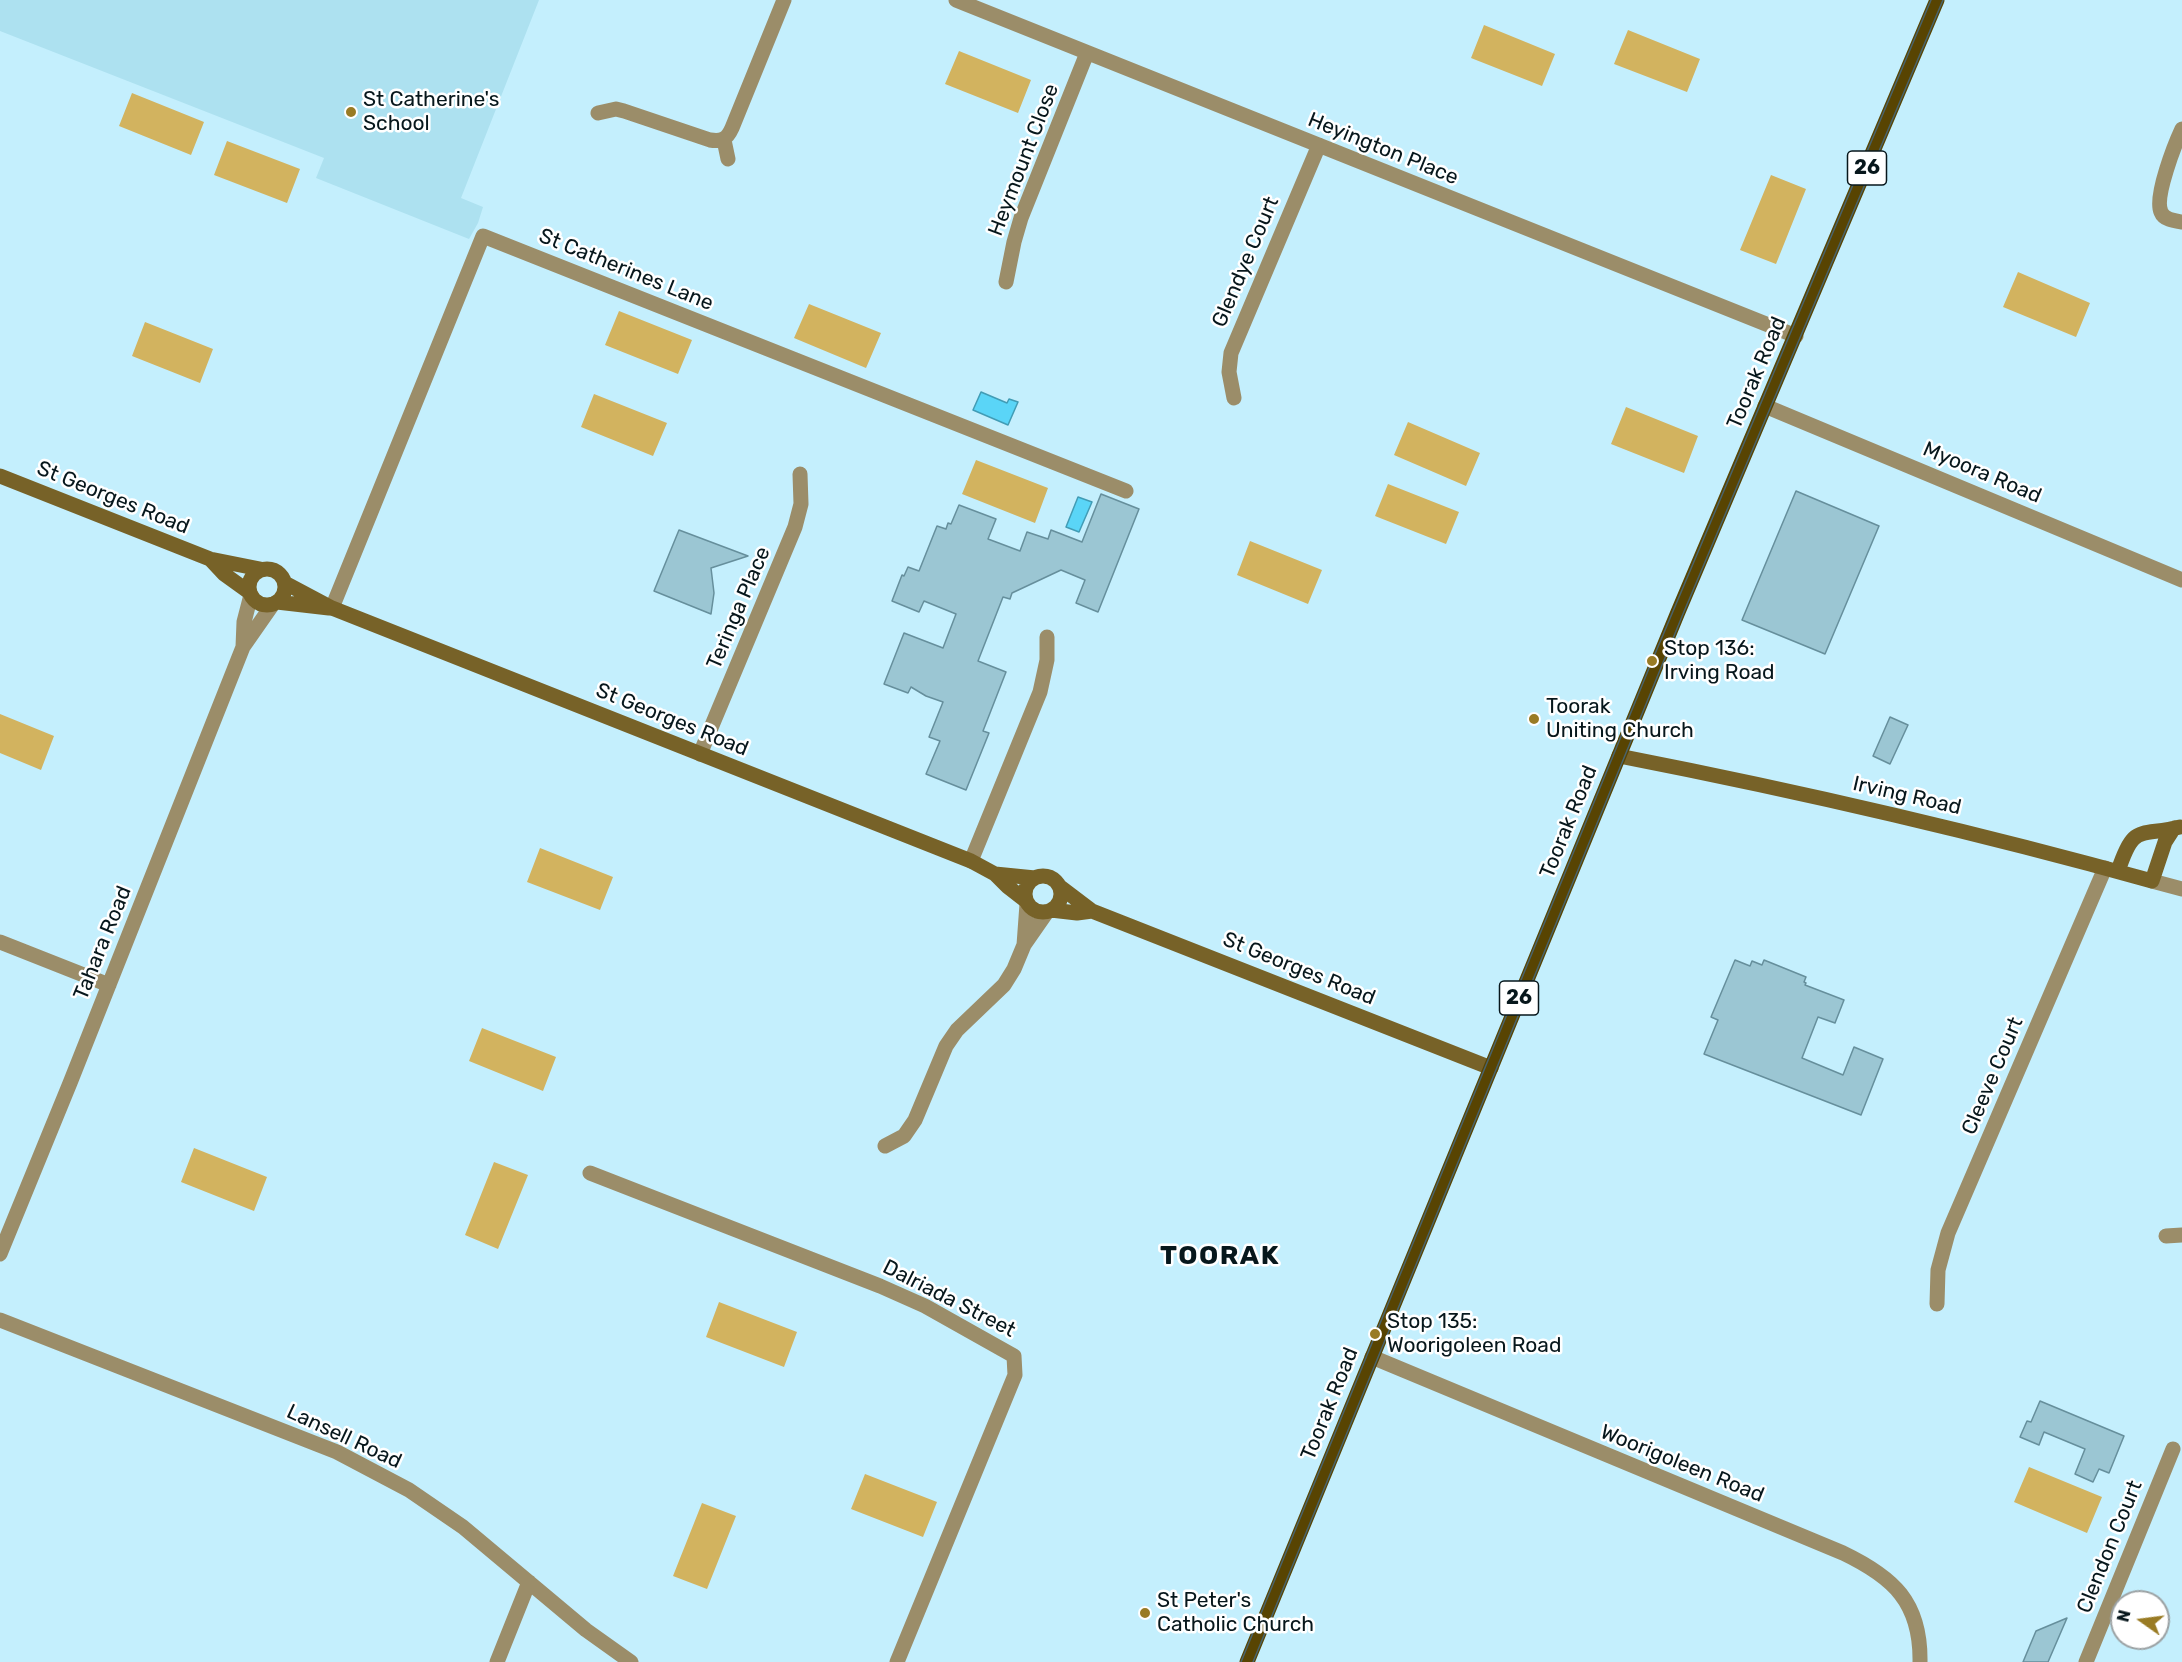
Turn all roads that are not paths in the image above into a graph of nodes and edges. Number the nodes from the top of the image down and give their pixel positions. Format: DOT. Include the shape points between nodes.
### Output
graph roads {
  1 [pos="784,0"];
  2 [pos="956,0"];
  3 [pos="1937,0"];
  4 [pos="1087,53"];
  5 [pos="598,112"];
  6 [pos="2182,129"];
  7 [pos="724,140"];
  8 [pos="1318,145"];
  9 [pos="728,159"];
  10 [pos="2182,222"];
  11 [pos="1006,282"];
  12 [pos="1796,336"];
  13 [pos="1234,398"];
  14 [pos="1765,406"];
  15 [pos="800,474"];
  16 [pos="0,476"];
  17 [pos="1126,491"];
  18 [pos="210,559"];
  19 [pos="260,569"];
  20 [pos="2182,580"];
  21 [pos="285,584"];
  22 [pos="250,594"];
  23 [pos="275,603"];
  24 [pos="332,608"];
  25 [pos="1047,637"];
  26 [pos="243,647"];
  27 [pos="700,754"];
  28 [pos="1618,756"];
  29 [pos="2178,827"];
  30 [pos="971,861"];
  31 [pos="2111,870"];
  32 [pos="995,874"];
  33 [pos="1035,878"];
  34 [pos="2152,881"];
  35 [pos="1059,886"];
  36 [pos="2182,889"];
  37 [pos="1026,902"];
  38 [pos="1049,911"];
  39 [pos="1092,911"];
  40 [pos="0,942"];
  41 [pos="1024,945"];
  42 [pos="109,985"];
  43 [pos="1491,1068"];
  44 [pos="885,1146"];
  45 [pos="590,1173"];
  46 [pos="2182,1235"];
  47 [pos="2166,1236"];
  48 [pos="0,1254"];
  49 [pos="1937,1304"];
  50 [pos="0,1320"];
  51 [pos="1372,1358"];
  52 [pos="2173,1449"];
  53 [pos="529,1582"];
  54 [pos="497,1662"];
  55 [pos="631,1662"];
  56 [pos="897,1662"];
  57 [pos="1247,1662"];
  58 [pos="1920,1662"];
  59 [pos="2086,1662"];
  1 -- 7 [label="street" via="729,136"];
  2 -- 4 [label="street, Heyington Place"];
  3 -- 12 [label="main road, Toorak Road / 26"];
  4 -- 8 [label="street, Heyington Place"];
  4 -- 11 [label="street, Heymount Close" via="1021,218"];
  5 -- 7 [label="street" via="616,109 710,140"];
  6 -- 10 [label="street" via="2166,170 2159,204 2164,217"];
  7 -- 9 [label="street"];
  8 -- 12 [label="street, Heyington Place"];
  8 -- 13 [label="street, Glendye Court" via="1231,353 1229,372"];
  12 -- 14 [label="main road, Toorak Road / 26"];
  14 -- 20 [label="street, Myoora Road"];
  14 -- 28 [label="main road, Toorak Road / 26"];
  15 -- 27 [label="street, Teringa Place" via="801,504 795,527"];
  16 -- 18 [label="street, St Georges Road"];
  17 -- 24 [label="street, St Catherines Lane" via="483,236"];
  18 -- 19 [label="street, St Georges Road"];
  18 -- 22 [label="street, St Georges Road"];
  19 -- 21 [label="street" via="276,570"];
  19 -- 22 [label="street" via="250,579"];
  21 -- 23 [label="street" via="282,597"];
  21 -- 24 [label="street, St Georges Road"];
  22 -- 23 [label="street" via="258,603"];
  22 -- 26 [label="street, Tahara Road"];
  23 -- 24 [label="street, St Georges Road"];
  23 -- 26 [label="street, Tahara Road"];
  24 -- 27 [label="street, St Georges Road"];
  25 -- 30 [label="street" via="1040,692"];
  26 -- 42 [label="street, Tahara Road"];
  27 -- 30 [label="street, St Georges Road"];
  28 -- 31 [label="street, Irving Road" via="1953,828"];
  28 -- 43 [label="main road, Toorak Road / 26"];
  29 -- 31 [label="street" via="2137,834"];
  29 -- 34 [label="street" via="2161,851"];
  30 -- 32 [label="street, St Georges Road"];
  31 -- 34 [label="street, Irving Road"];
  31 -- 49 [label="street, Cleeve Court" via="1948,1233 1938,1270"];
  32 -- 33 [label="street, St Georges Road"];
  32 -- 37 [label="street, St Georges Road"];
  33 -- 35 [label="street" via="1046,876"];
  33 -- 37 [label="street" via="1027,885"];
  34 -- 36 [label="street, Irving Road"];
  35 -- 38 [label="street" via="1060,900"];
  35 -- 39 [label="street, St Georges Road"];
  37 -- 38 [label="street" via="1040,912"];
  37 -- 41 [label="street"];
  38 -- 39 [label="street, St Georges Road"];
  38 -- 41 [label="street"];
  39 -- 43 [label="street, St Georges Road"];
  40 -- 42 [label="street"];
  41 -- 44 [label="street" via="1004,986 957,1030 946,1046 915,1120 904,1136"];
  42 -- 48 [label="street, Tahara Road"];
  43 -- 51 [label="main road, Toorak Road / 26"];
  45 -- 56 [label="street, Dalriada Street" via="880,1286 925,1306 1014,1356 1015,1375"];
  46 -- 47 [label="street"];
  50 -- 53 [label="street, Lansell Road" via="337,1452 409,1490 463,1527"];
  51 -- 57 [label="main road, Toorak Road / 26"];
  51 -- 58 [label="street, Woorigoleen Road" via="1870,1566 1890,1580 1907,1601 1921,1648"];
  52 -- 59 [label="street, Clendon Court"];
  53 -- 54 [label="street"];
  53 -- 55 [label="street, Lansell Road"];
}
